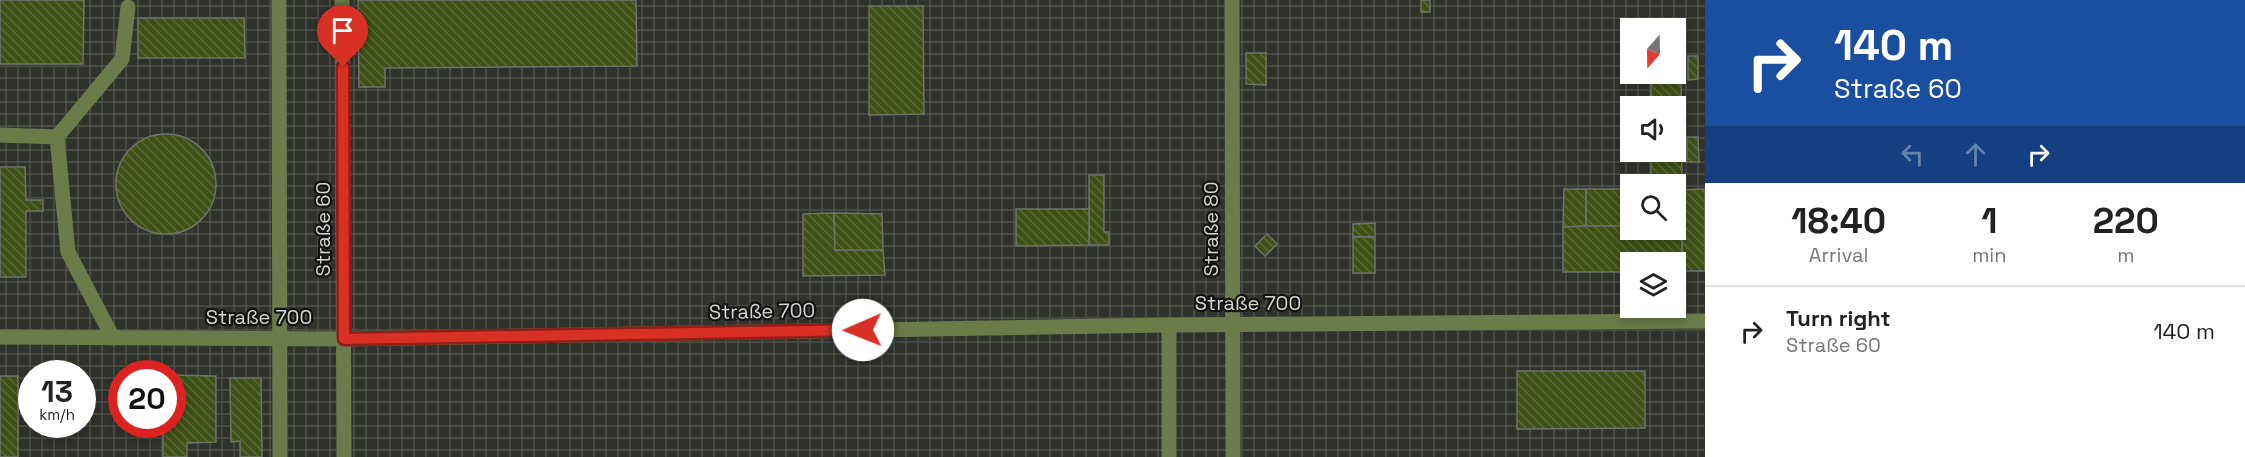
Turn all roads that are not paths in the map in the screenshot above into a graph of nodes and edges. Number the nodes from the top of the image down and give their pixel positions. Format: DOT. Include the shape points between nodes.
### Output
graph roads {
  1 [pos="279,0"];
  2 [pos="342,0"];
  3 [pos="1232,0"];
  4 [pos="128,8"];
  5 [pos="0,135"];
  6 [pos="57,137"];
  7 [pos="1705,321"];
  8 [pos="1233,324"];
  9 [pos="1169,325"];
  10 [pos="0,337"];
  11 [pos="113,338"];
  12 [pos="280,338"];
  13 [pos="344,339"];
  14 [pos="280,457"];
  15 [pos="344,457"];
  16 [pos="1168,457"];
  17 [pos="1233,457"];
  1 -- 12 [label="street"];
  2 -- 13 [label="street, Straße 60"];
  3 -- 8 [label="street, Straße 80"];
  4 -- 6 [label="street" via="122,59"];
  5 -- 6 [label="street"];
  6 -- 11 [label="street" via="68,252"];
  7 -- 8 [label="street, Straße 700"];
  8 -- 9 [label="street, Straße 700"];
  8 -- 17 [label="street, Straße 80"];
  9 -- 13 [label="street, Straße 700"];
  9 -- 16 [label="street"];
  10 -- 11 [label="street, Straße 700"];
  11 -- 12 [label="street, Straße 700"];
  12 -- 13 [label="street, Straße 700"];
  12 -- 14 [label="street"];
  13 -- 15 [label="street, Straße 60"];
}
